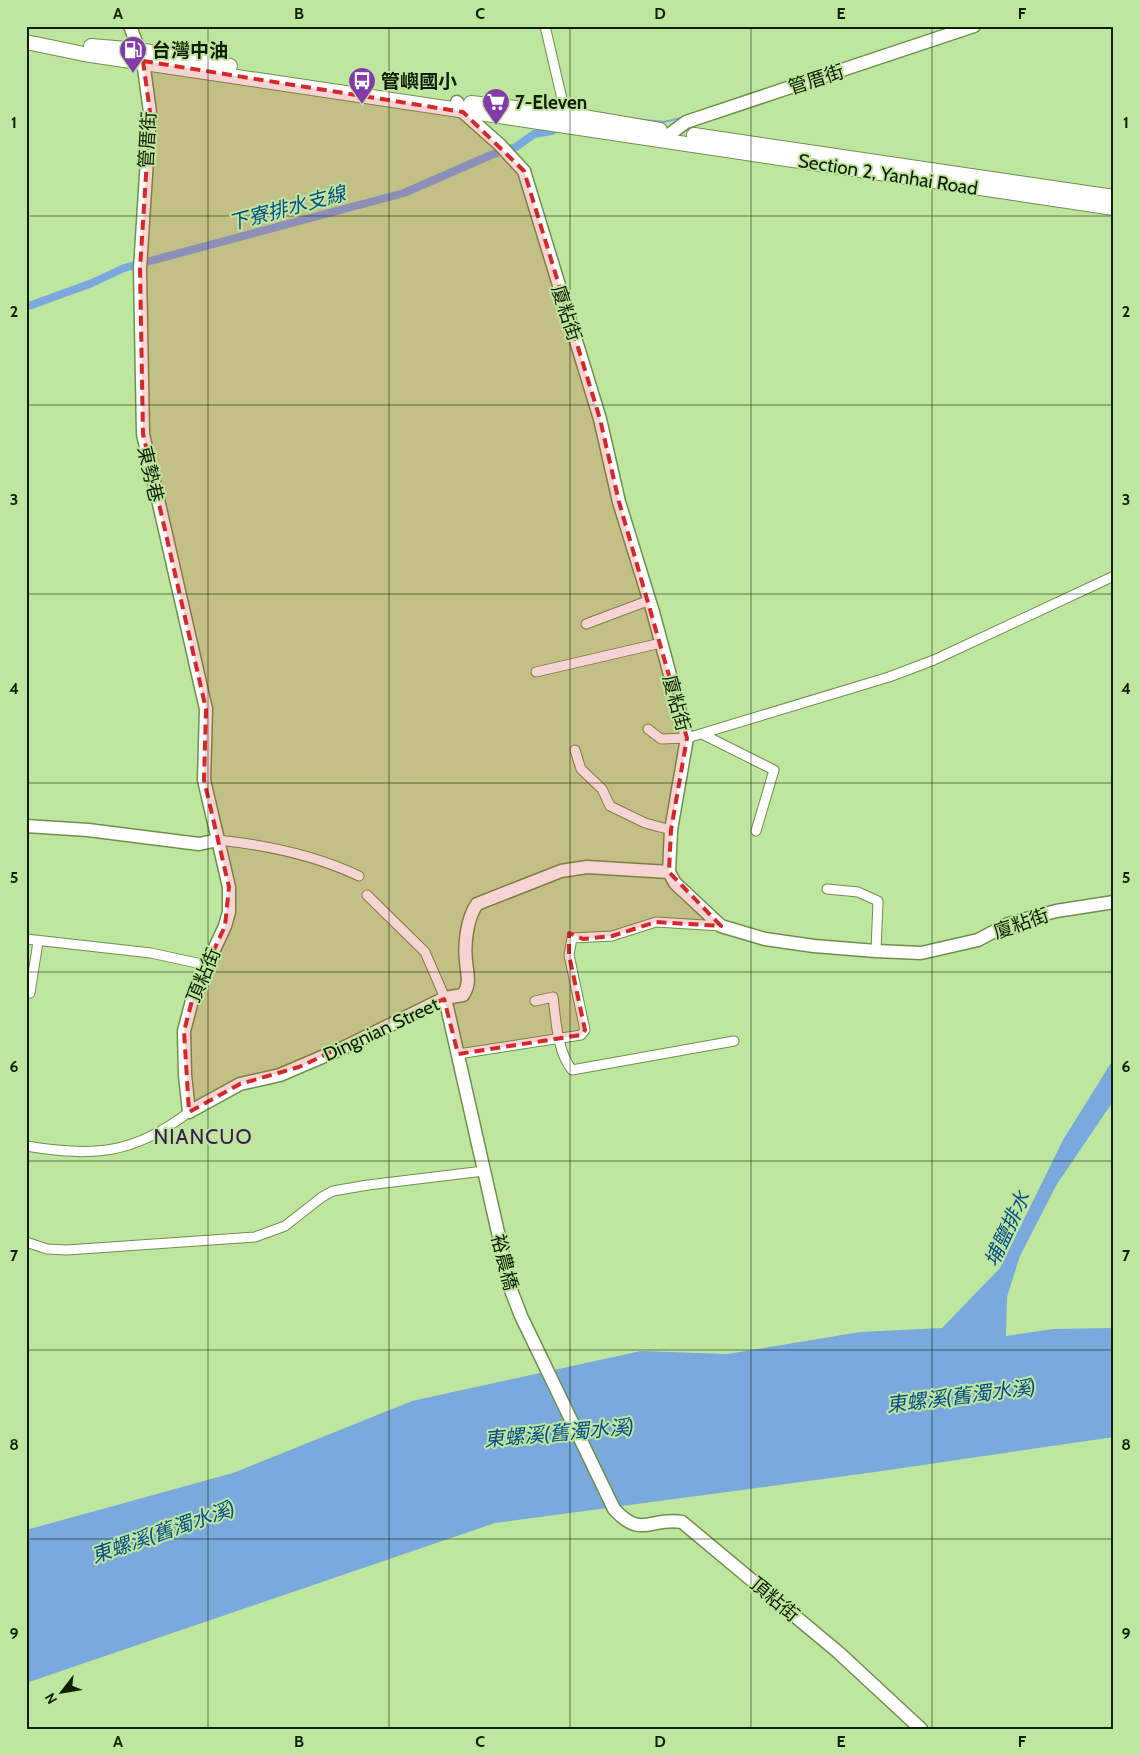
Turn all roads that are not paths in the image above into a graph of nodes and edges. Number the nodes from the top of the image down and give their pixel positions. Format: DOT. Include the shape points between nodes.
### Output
graph roads {
  1 [pos="130,26"];
  2 [pos="545,26"];
  3 [pos="974,26"];
  4 [pos="26,33"];
  5 [pos="26,42"];
  6 [pos="141,56"];
  7 [pos="460,107"];
  8 [pos="559,119"];
  9 [pos="668,136"];
  10 [pos="1114,197"];
  11 [pos="1114,208"];
  12 [pos="140,263"];
  13 [pos="1114,576"];
  14 [pos="650,600"];
  15 [pos="586,624"];
  16 [pos="661,644"];
  17 [pos="536,672"];
  18 [pos="197,675"];
  19 [pos="648,729"];
  20 [pos="704,734"];
  21 [pos="687,738"];
  22 [pos="575,750"];
  23 [pos="26,826"];
  24 [pos="671,830"];
  25 [pos="756,830"];
  26 [pos="218,840"];
  27 [pos="669,872"];
  28 [pos="358,876"];
  29 [pos="827,889"];
  30 [pos="367,896"];
  31 [pos="1114,902"];
  32 [pos="721,926"];
  33 [pos="26,939"];
  34 [pos="38,942"];
  35 [pos="876,951"];
  36 [pos="206,965"];
  37 [pos="30,993"];
  38 [pos="445,998"];
  39 [pos="535,1000"];
  40 [pos="559,1038"];
  41 [pos="734,1041"];
  42 [pos="458,1054"];
  43 [pos="189,1112"];
  44 [pos="26,1146"];
  45 [pos="484,1170"];
  46 [pos="26,1242"];
  47 [pos="614,1509"];
  48 [pos="921,1729"];
  1 -- 6 [label="street, 管厝街"];
  2 -- 8 [label="street" via="562,99"];
  3 -- 9 [label="street, 管厝街" via="686,122"];
  4 -- 6 [label="main road"];
  5 -- 6 [label="main road" via="84,54"];
  6 -- 7 [label="main road"];
  6 -- 12 [label="street, 管厝街" via="150,112"];
  7 -- 8 [label="main road"];
  7 -- 14 [label="street, 廈粘街" via="524,171 600,419 619,502"];
  8 -- 9 [label="main road"];
  9 -- 10 [label="main road, Section 2, Yanhai Road"];
  9 -- 11 [label="main road, Section 2, Yanhai Road"];
  12 -- 18 [label="street, 東勢巷" via="142,434"];
  13 -- 20 [label="street" via="934,660"];
  14 -- 15 [label="street"];
  14 -- 16 [label="street, 廈粘街"];
  16 -- 17 [label="street"];
  16 -- 21 [label="street, 廈粘街"];
  18 -- 26 [label="street, 頂粘街" via="206,709 204,780"];
  19 -- 21 [label="street" via="661,739"];
  20 -- 21 [label="street"];
  20 -- 25 [label="street" via="774,770"];
  21 -- 24 [label="street, 廈粘街"];
  22 -- 24 [label="street" via="581,768 602,789 610,806 645,824"];
  23 -- 26 [label="street" via="200,844"];
  24 -- 27 [label="street, 廈粘街"];
  26 -- 28 [label="street" via="284,851 336,865"];
  26 -- 36 [label="street, 頂粘街" via="229,887 229,912"];
  27 -- 32 [label="street, 廈粘街" via="675,882"];
  27 -- 38 [label="street, Dingnian Street" via="587,867 557,872 477,904 466,943 469,986 463,995"];
  29 -- 35 [label="street" via="858,892 878,901"];
  30 -- 38 [label="street" via="425,952"];
  31 -- 35 [label="street, 廈粘街" via="1037,916 1008,924 978,940 922,952"];
  32 -- 35 [label="street, 廈粘街" via="765,939"];
  32 -- 40 [label="street" via="656,922 612,936 572,938 569,956 585,1030 581,1035"];
  33 -- 34 [label="street"];
  34 -- 36 [label="street" via="151,953"];
  34 -- 37 [label="street"];
  36 -- 43 [label="street, 頂粘街" via="188,1009 184,1031"];
  38 -- 42 [label="street, 裕農橋"];
  38 -- 43 [label="street, Dingnian Street" via="299,1067 257,1082 240,1084"];
  39 -- 40 [label="street" via="553,998"];
  40 -- 41 [label="street" via="566,1063 572,1070"];
  40 -- 42 [label="street"];
  42 -- 45 [label="street, 裕農橋"];
  43 -- 44 [label="street, Dingnian Street" via="153,1136 102,1152 76,1153"];
  45 -- 46 [label="street" via="333,1191 285,1226 255,1237 67,1250 47,1249"];
  45 -- 47 [label="street, 裕農橋" via="511,1290"];
  47 -- 48 [label="street, 頂粘街" via="637,1526 682,1522 838,1652"];
}
